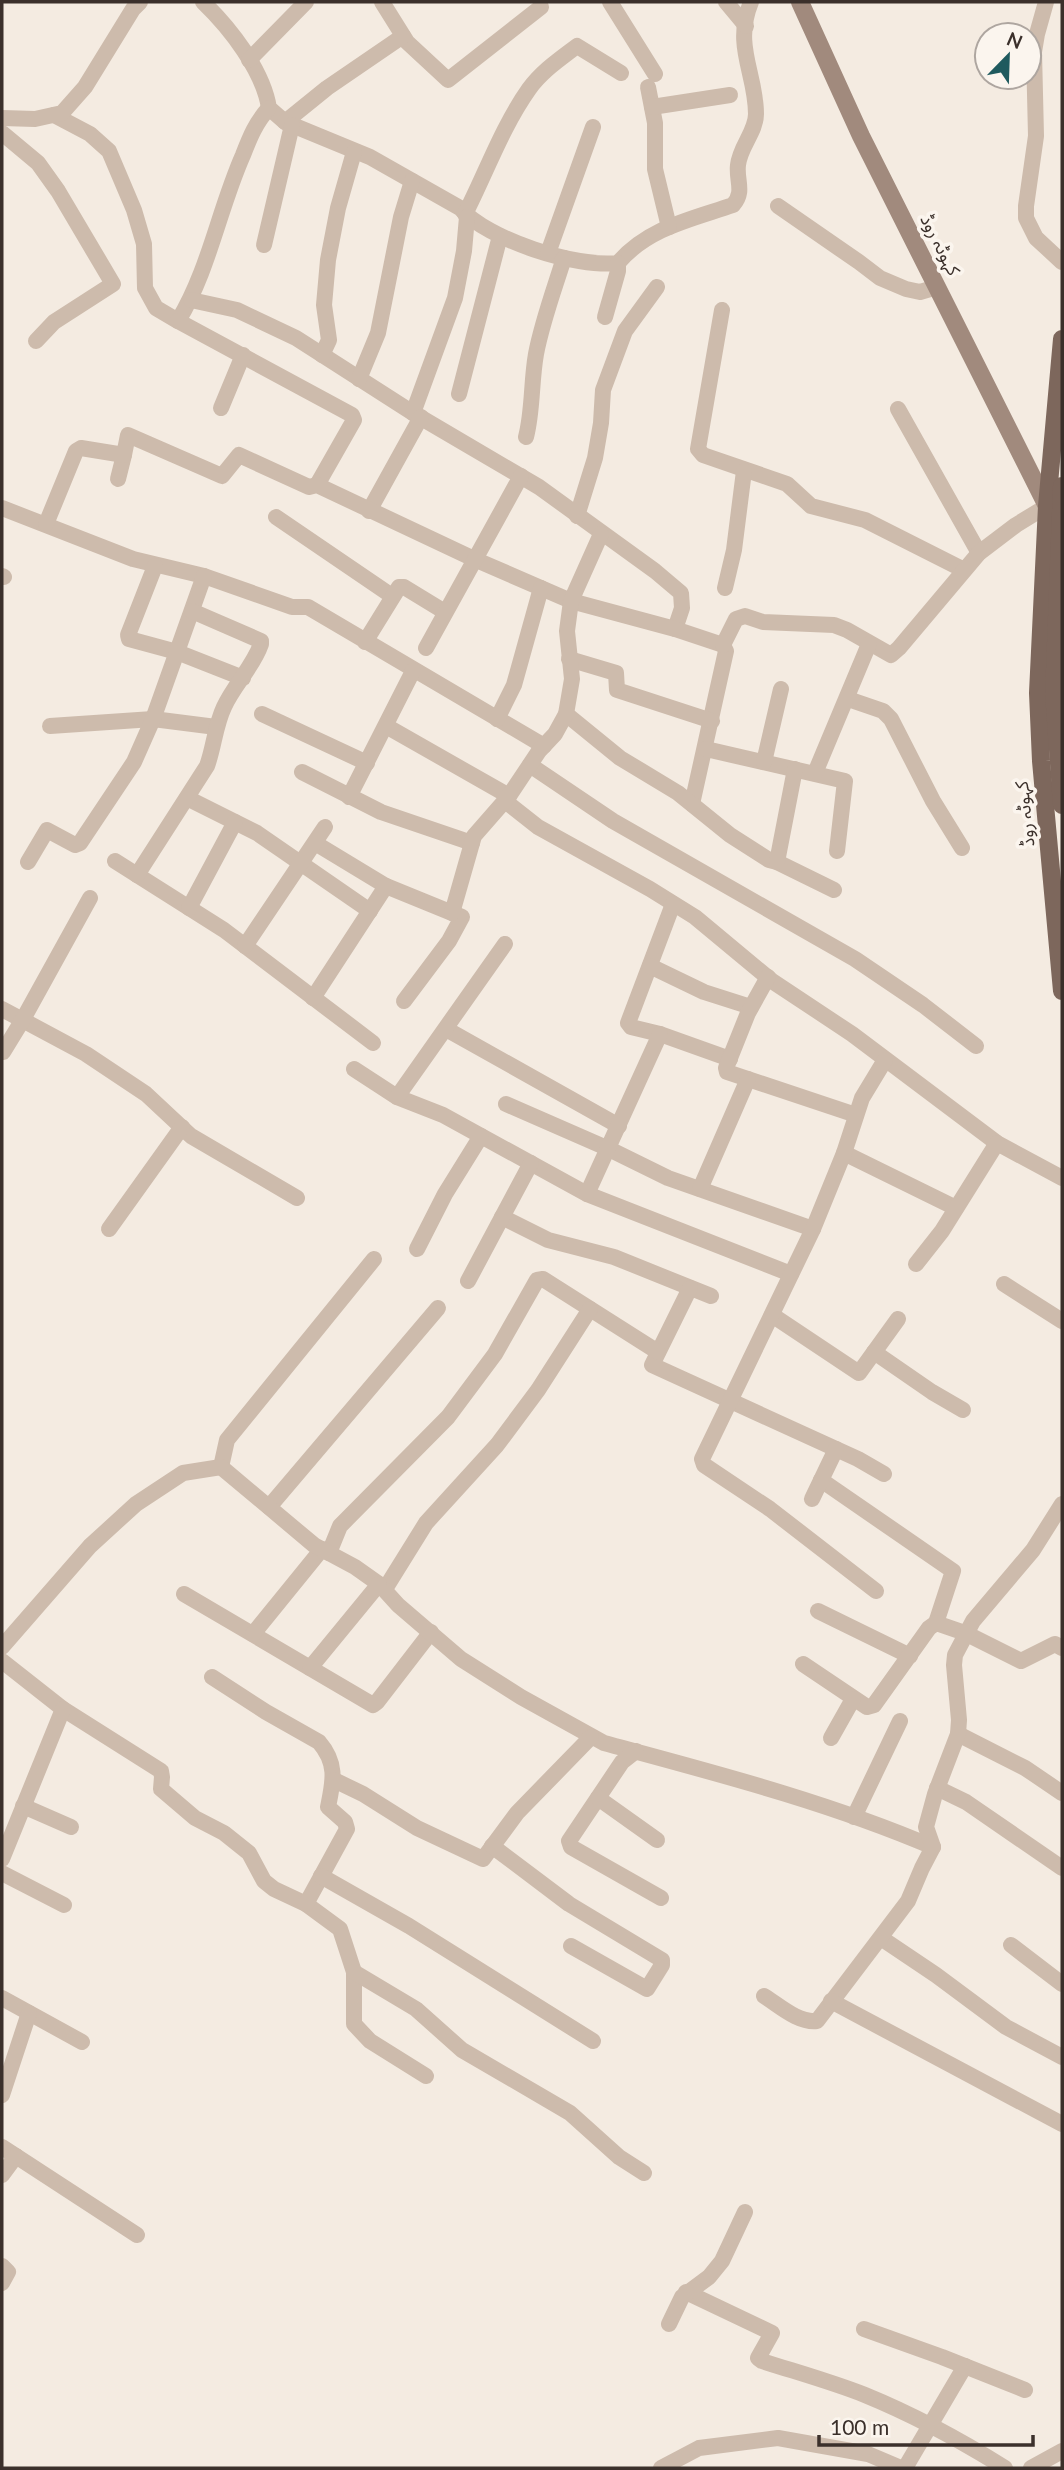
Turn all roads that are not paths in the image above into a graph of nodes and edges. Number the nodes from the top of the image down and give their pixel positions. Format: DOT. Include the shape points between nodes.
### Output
graph roads {
  1 [pos="139,2"];
  2 [pos="204,2"];
  3 [pos="306,2"];
  4 [pos="382,2"];
  5 [pos="610,2"];
  6 [pos="726,2"];
  7 [pos="751,2"];
  8 [pos="800,2"];
  9 [pos="1046,2"];
  10 [pos="541,7"];
  11 [pos="746,26"];
  12 [pos="403,36"];
  13 [pos="249,60"];
  14 [pos="621,73"];
  15 [pos="730,95"];
  16 [pos="652,107"];
  17 [pos="269,108"];
  18 [pos="54,115"];
  19 [pos="2,118"];
  20 [pos="288,124"];
  21 [pos="593,127"];
  22 [pos="2,133"];
  23 [pos="354,152"];
  24 [pos="411,181"];
  25 [pos="778,206"];
  26 [pos="466,216"];
  27 [pos="669,227"];
  28 [pos="500,236"];
  29 [pos="264,245"];
  30 [pos="556,256"];
  31 [pos="1062,262"];
  32 [pos="618,263"];
  33 [pos="657,287"];
  34 [pos="937,287"];
  35 [pos="191,300"];
  36 [pos="722,310"];
  37 [pos="605,317"];
  38 [pos="178,321"];
  39 [pos="1062,339"];
  40 [pos="36,341"];
  41 [pos="243,355"];
  42 [pos="322,355"];
  43 [pos="359,379"];
  44 [pos="459,394"];
  45 [pos="221,408"];
  46 [pos="898,409"];
  47 [pos="417,415"];
  48 [pos="526,437"];
  49 [pos="124,455"];
  50 [pos="744,471"];
  51 [pos="521,477"];
  52 [pos="118,479"];
  53 [pos="317,485"];
  54 [pos="1062,486"];
  55 [pos="1054,506"];
  56 [pos="2,508"];
  57 [pos="369,511"];
  58 [pos="577,516"];
  59 [pos="276,517"];
  60 [pos="46,524"];
  61 [pos="1060,532"];
  62 [pos="601,534"];
  63 [pos="979,553"];
  64 [pos="474,559"];
  65 [pos="155,566"];
  66 [pos="964,570"];
  67 [pos="204,576"];
  68 [pos="541,588"];
  69 [pos="725,588"];
  70 [pos="392,596"];
  71 [pos="571,601"];
  72 [pos="192,611"];
  73 [pos="445,611"];
  74 [pos="675,629"];
  75 [pos="365,642"];
  76 [pos="869,644"];
  77 [pos="723,645"];
  78 [pos="426,648"];
  79 [pos="177,652"];
  80 [pos="569,659"];
  81 [pos="413,671"];
  82 [pos="243,678"];
  83 [pos="781,689"];
  84 [pos="848,699"];
  85 [pos="262,714"];
  86 [pos="566,714"];
  87 [pos="153,719"];
  88 [pos="497,719"];
  89 [pos="712,721"];
  90 [pos="50,726"];
  91 [pos="386,726"];
  92 [pos="216,727"];
  93 [pos="544,746"];
  94 [pos="706,749"];
  95 [pos="367,762"];
  96 [pos="764,762"];
  97 [pos="530,765"];
  98 [pos="795,769"];
  99 [pos="302,772"];
  100 [pos="815,773"];
  101 [pos="349,797"];
  102 [pos="187,798"];
  103 [pos="507,799"];
  104 [pos="692,804"];
  105 [pos="1062,805"];
  106 [pos="235,822"];
  107 [pos="325,827"];
  108 [pos="315,843"];
  109 [pos="472,843"];
  110 [pos="962,848"];
  111 [pos="837,851"];
  112 [pos="115,861"];
  113 [pos="28,862"];
  114 [pos="777,862"];
  115 [pos="300,864"];
  116 [pos="137,875"];
  117 [pos="386,886"];
  118 [pos="834,890"];
  119 [pos="90,898"];
  120 [pos="673,904"];
  121 [pos="189,908"];
  122 [pos="370,911"];
  123 [pos="452,913"];
  124 [pos="505,944"];
  125 [pos="244,946"];
  126 [pos="650,966"];
  127 [pos="768,977"];
  128 [pos="1062,988"];
  129 [pos="313,998"];
  130 [pos="404,1001"];
  131 [pos="751,1007"];
  132 [pos="2,1009"];
  133 [pos="22,1021"];
  134 [pos="446,1029"];
  135 [pos="660,1034"];
  136 [pos="373,1043"];
  137 [pos="976,1046"];
  138 [pos="3,1052"];
  139 [pos="730,1059"];
  140 [pos="885,1060"];
  141 [pos="354,1069"];
  142 [pos="748,1079"];
  143 [pos="397,1097"];
  144 [pos="506,1104"];
  145 [pos="856,1115"];
  146 [pos="619,1126"];
  147 [pos="182,1127"];
  148 [pos="481,1136"];
  149 [pos="996,1143"];
  150 [pos="609,1149"];
  151 [pos="844,1153"];
  152 [pos="531,1163"];
  153 [pos="1062,1178"];
  154 [pos="700,1189"];
  155 [pos="587,1194"];
  156 [pos="297,1198"];
  157 [pos="956,1208"];
  158 [pos="502,1217"];
  159 [pos="109,1229"];
  160 [pos="813,1229"];
  161 [pos="417,1249"];
  162 [pos="374,1259"];
  163 [pos="916,1264"];
  164 [pos="792,1274"];
  165 [pos="468,1281"];
  166 [pos="1004,1284"];
  167 [pos="690,1288"];
  168 [pos="711,1296"];
  169 [pos="438,1308"];
  170 [pos="590,1309"];
  171 [pos="772,1315"];
  172 [pos="898,1319"];
  173 [pos="1062,1321"];
  174 [pos="659,1352"];
  175 [pos="874,1352"];
  176 [pos="731,1401"];
  177 [pos="963,1410"];
  178 [pos="836,1449"];
  179 [pos="222,1467"];
  180 [pos="884,1474"];
  181 [pos="821,1480"];
  182 [pos="812,1499"];
  183 [pos="1062,1504"];
  184 [pos="269,1507"];
  185 [pos="325,1551"];
  186 [pos="382,1586"];
  187 [pos="876,1591"];
  188 [pos="184,1594"];
  189 [pos="818,1611"];
  190 [pos="936,1623"];
  191 [pos="431,1632"];
  192 [pos="965,1633"];
  193 [pos="253,1634"];
  194 [pos="2,1647"];
  195 [pos="1062,1648"];
  196 [pos="910,1656"];
  197 [pos="2,1661"];
  198 [pos="803,1664"];
  199 [pos="310,1668"];
  200 [pos="212,1677"];
  201 [pos="853,1699"];
  202 [pos="63,1709"];
  203 [pos="900,1721"];
  204 [pos="958,1734"];
  205 [pos="591,1737"];
  206 [pos="831,1738"];
  207 [pos="636,1751"];
  208 [pos="334,1780"];
  209 [pos="937,1788"];
  210 [pos="1062,1793"];
  211 [pos="598,1798"];
  212 [pos="23,1806"];
  213 [pos="854,1817"];
  214 [pos="71,1827"];
  215 [pos="657,1840"];
  216 [pos="492,1846"];
  217 [pos="933,1847"];
  218 [pos="2,1859"];
  219 [pos="1062,1868"];
  220 [pos="2,1874"];
  221 [pos="321,1876"];
  222 [pos="660,1898"];
  223 [pos="306,1904"];
  224 [pos="64,1905"];
  225 [pos="881,1938"];
  226 [pos="1011,1945"];
  227 [pos="571,1946"];
  228 [pos="354,1972"];
  229 [pos="1062,1984"];
  230 [pos="764,1996"];
  231 [pos="2,1998"];
  232 [pos="831,2001"];
  233 [pos="29,2013"];
  234 [pos="593,2041"];
  235 [pos="82,2042"];
  236 [pos="1062,2057"];
  237 [pos="426,2076"];
  238 [pos="4,2083"];
  239 [pos="1062,2124"];
  240 [pos="2,2147"];
  241 [pos="16,2156"];
  242 [pos="644,2173"];
  243 [pos="2,2175"];
  244 [pos="745,2212"];
  245 [pos="137,2235"];
  246 [pos="2,2266"];
  247 [pos="2,2283"];
  248 [pos="686,2292"];
  249 [pos="669,2324"];
  250 [pos="864,2329"];
  251 [pos="965,2366"];
  252 [pos="1025,2390"];
  253 [pos="929,2424"];
  254 [pos="1062,2451"];
  255 [pos="661,2468"];
  256 [pos="903,2468"];
  257 [pos="1005,2468"];
  258 [pos="1031,2468"];
  1 -- 18 [label="street" via="85,86 62,113"];
  2 -- 13 [label="street"];
  3 -- 13 [label="street"];
  4 -- 12 [label="street"];
  5 -- 16 [label="street" via="651,81"];
  6 -- 11 [label="street"];
  7 -- 11 [label="street"];
  8 -- 34 [label="main road, کہوٹہ روڈ"];
  9 -- 31 [label="street" via="1034,52 1036,136 1026,218 1036,237"];
  10 -- 12 [label="street" via="448,80"];
  11 -- 27 [label="street" via="743,51 756,111 739,155 739,198 733,205"];
  12 -- 20 [label="street" via="327,88"];
  13 -- 17 [label="street"];
  14 -- 26 [label="street" via="577,46 550,66 517,107"];
  15 -- 16 [label="street"];
  16 -- 27 [label="street" via="655,169"];
  17 -- 20 [label="street"];
  17 -- 35 [label="street" via="258,119 233,176"];
  18 -- 19 [label="street"];
  18 -- 38 [label="street" via="90,134 109,151 144,244 145,288 156,308"];
  20 -- 23 [label="street"];
  20 -- 29 [label="street"];
  21 -- 30 [label="street"];
  22 -- 40 [label="street" via="38,163 113,284 54,322"];
  23 -- 24 [label="street"];
  23 -- 42 [label="street" via="328,260 324,305 329,340"];
  24 -- 26 [label="street" via="460,208"];
  24 -- 43 [label="street" via="378,333"];
  25 -- 34 [label="street" via="880,278 920,292"];
  26 -- 28 [label="street"];
  26 -- 47 [label="street" via="455,298"];
  27 -- 32 [label="street" via="643,240"];
  28 -- 30 [label="street"];
  28 -- 44 [label="street"];
  30 -- 32 [label="street" via="583,263"];
  30 -- 48 [label="street" via="536,351"];
  32 -- 37 [label="street"];
  33 -- 58 [label="street" via="625,331 603,390 595,458"];
  34 -- 55 [label="main road, کہوٹہ روڈ"];
  35 -- 38 [label="street"];
  35 -- 42 [label="street" via="237,310"];
  36 -- 50 [label="street" via="698,449"];
  38 -- 41 [label="street"];
  39 -- 55 [label="main road"];
  41 -- 45 [label="street"];
  41 -- 53 [label="street" via="352,415 354,421"];
  42 -- 43 [label="street"];
  43 -- 47 [label="street"];
  46 -- 63 [label="street"];
  47 -- 51 [label="street"];
  47 -- 57 [label="street"];
  49 -- 52 [label="street"];
  49 -- 53 [label="street" via="128,435 222,475 239,454 309,487"];
  49 -- 60 [label="street" via="76,451"];
  50 -- 66 [label="street" via="787,484 811,506 874,524"];
  50 -- 69 [label="street"];
  51 -- 58 [label="street"];
  51 -- 64 [label="street"];
  53 -- 57 [label="street"];
  54 -- 55 [label="main road"];
  55 -- 61 [label="main road, کہوٹہ روڈ"];
  55 -- 63 [label="street" via="1016,525"];
  55 -- 128 [label="main road, کہوٹہ روڈ" via="1038,693"];
  56 -- 60 [label="street"];
  57 -- 64 [label="street"];
  58 -- 62 [label="street"];
  59 -- 70 [label="street"];
  60 -- 65 [label="street"];
  61 -- 105 [label="main road, کہوٹہ روڈ" via="1054,694"];
  62 -- 71 [label="street"];
  62 -- 74 [label="street" via="681,593"];
  63 -- 66 [label="street"];
  64 -- 68 [label="street"];
  64 -- 73 [label="street"];
  65 -- 67 [label="street"];
  65 -- 79 [label="street" via="129,639"];
  66 -- 76 [label="street" via="891,655"];
  67 -- 72 [label="street"];
  67 -- 75 [label="street" via="292,607 309,607"];
  68 -- 71 [label="street"];
  68 -- 88 [label="street" via="514,685"];
  70 -- 73 [label="street" via="404,587"];
  70 -- 75 [label="street"];
  71 -- 74 [label="street"];
  71 -- 80 [label="street"];
  72 -- 79 [label="street"];
  72 -- 82 [label="street" via="261,640"];
  73 -- 78 [label="street"];
  74 -- 77 [label="street"];
  75 -- 81 [label="street"];
  76 -- 77 [label="street" via="834,625 763,622 745,616 736,620"];
  76 -- 84 [label="street"];
  77 -- 89 [label="street" via="726,651"];
  79 -- 82 [label="street"];
  79 -- 87 [label="street"];
  80 -- 86 [label="street" via="572,679"];
  80 -- 89 [label="street" via="616,673 617,691"];
  81 -- 88 [label="street"];
  81 -- 91 [label="street"];
  82 -- 92 [label="street" via="224,705"];
  83 -- 96 [label="street"];
  84 -- 100 [label="street"];
  84 -- 110 [label="street" via="883,711 891,719"];
  85 -- 95 [label="street"];
  86 -- 93 [label="street"];
  86 -- 104 [label="street" via="620,758"];
  87 -- 90 [label="street"];
  87 -- 92 [label="street"];
  87 -- 113 [label="street" via="134,762 80,843 72,844 47,830"];
  88 -- 93 [label="street"];
  89 -- 94 [label="street"];
  91 -- 95 [label="street"];
  91 -- 103 [label="street"];
  92 -- 102 [label="street" via="207,766"];
  93 -- 97 [label="street"];
  94 -- 96 [label="street"];
  94 -- 104 [label="street"];
  95 -- 101 [label="street"];
  96 -- 98 [label="street"];
  97 -- 103 [label="street"];
  97 -- 137 [label="street" via="613,821 855,959"];
  98 -- 100 [label="street"];
  98 -- 114 [label="street"];
  99 -- 101 [label="street"];
  100 -- 111 [label="street" via="845,781"];
  101 -- 109 [label="street"];
  102 -- 106 [label="street"];
  102 -- 116 [label="street"];
  103 -- 109 [label="street"];
  103 -- 120 [label="street" via="538,827"];
  104 -- 114 [label="street" via="730,835"];
  106 -- 115 [label="street"];
  106 -- 121 [label="street"];
  107 -- 108 [label="street"];
  108 -- 115 [label="street"];
  108 -- 117 [label="street"];
  109 -- 123 [label="street"];
  112 -- 116 [label="street"];
  114 -- 118 [label="street"];
  115 -- 122 [label="street"];
  115 -- 125 [label="street"];
  116 -- 121 [label="street"];
  117 -- 122 [label="street"];
  117 -- 123 [label="street"];
  119 -- 133 [label="street"];
  120 -- 126 [label="street"];
  120 -- 127 [label="street"];
  121 -- 125 [label="street"];
  122 -- 129 [label="street"];
  123 -- 130 [label="street" via="462,917 449,941"];
  124 -- 134 [label="street"];
  125 -- 129 [label="street"];
  126 -- 131 [label="street" via="704,992"];
  126 -- 135 [label="street" via="628,1023"];
  127 -- 131 [label="street"];
  127 -- 140 [label="street"];
  129 -- 136 [label="street"];
  131 -- 139 [label="street"];
  132 -- 133 [label="street"];
  133 -- 138 [label="street"];
  133 -- 147 [label="street" via="130,1083"];
  134 -- 143 [label="street"];
  134 -- 146 [label="street"];
  135 -- 139 [label="street"];
  135 -- 146 [label="street"];
  139 -- 142 [label="street" via="727,1072"];
  140 -- 145 [label="street"];
  140 -- 149 [label="street"];
  141 -- 143 [label="street"];
  142 -- 145 [label="street"];
  142 -- 154 [label="street"];
  143 -- 148 [label="street"];
  144 -- 150 [label="street"];
  145 -- 151 [label="street"];
  146 -- 150 [label="street"];
  147 -- 156 [label="street"];
  147 -- 159 [label="street"];
  148 -- 152 [label="street"];
  148 -- 161 [label="street"];
  149 -- 153 [label="street"];
  149 -- 157 [label="street"];
  150 -- 154 [label="street"];
  150 -- 155 [label="street"];
  151 -- 157 [label="street"];
  151 -- 160 [label="street"];
  152 -- 155 [label="street"];
  152 -- 158 [label="street"];
  154 -- 160 [label="street"];
  155 -- 164 [label="street"];
  157 -- 163 [label="street"];
  158 -- 165 [label="street"];
  158 -- 167 [label="street" via="548,1240 614,1256"];
  160 -- 164 [label="street"];
  162 -- 179 [label="street" via="227,1440"];
  164 -- 171 [label="street"];
  166 -- 173 [label="street"];
  167 -- 168 [label="street"];
  167 -- 174 [label="street"];
  169 -- 184 [label="street"];
  170 -- 174 [label="street"];
  170 -- 185 [label="street" via="537,1280 495,1354 448,1417 340,1526"];
  170 -- 186 [label="street" via="497,1445 426,1523"];
  171 -- 175 [label="street" via="859,1373"];
  171 -- 176 [label="street"];
  172 -- 175 [label="street"];
  174 -- 176 [label="street" via="652,1365"];
  175 -- 177 [label="street"];
  176 -- 178 [label="street"];
  176 -- 187 [label="street" via="702,1459 704,1465"];
  178 -- 180 [label="street"];
  178 -- 181 [label="street"];
  179 -- 184 [label="street"];
  179 -- 194 [label="street" via="183,1473 136,1504 90,1546"];
  181 -- 182 [label="street"];
  181 -- 190 [label="street" via="953,1571"];
  183 -- 192 [label="street" via="1033,1550"];
  184 -- 185 [label="street"];
  185 -- 186 [label="street"];
  185 -- 193 [label="street"];
  186 -- 191 [label="street"];
  186 -- 199 [label="street"];
  188 -- 193 [label="street"];
  189 -- 196 [label="street"];
  190 -- 192 [label="street"];
  190 -- 196 [label="street"];
  191 -- 199 [label="street" via="373,1704"];
  191 -- 205 [label="street" via="461,1659"];
  192 -- 195 [label="street" via="1021,1661 1055,1644"];
  192 -- 204 [label="street" via="954,1665"];
  193 -- 199 [label="street"];
  196 -- 201 [label="street" via="874,1705 867,1707"];
  197 -- 202 [label="street"];
  198 -- 201 [label="street"];
  200 -- 208 [label="street" via="319,1742"];
  201 -- 206 [label="street"];
  202 -- 212 [label="street"];
  202 -- 223 [label="street" via="160,1771 160,1789 171,1800 249,1853 264,1881 274,1889"];
  203 -- 213 [label="street"];
  204 -- 209 [label="street"];
  204 -- 210 [label="street"];
  205 -- 207 [label="street"];
  205 -- 216 [label="street" via="517,1813"];
  207 -- 211 [label="street" via="622,1762"];
  207 -- 213 [label="street"];
  208 -- 216 [label="street" via="417,1828 483,1859"];
  208 -- 221 [label="street" via="328,1807 347,1829"];
  209 -- 217 [label="street" via="926,1827"];
  209 -- 219 [label="street" via="966,1802"];
  211 -- 215 [label="street"];
  211 -- 222 [label="street" via="569,1841 571,1847"];
  212 -- 214 [label="street"];
  212 -- 218 [label="street"];
  213 -- 217 [label="street"];
  216 -- 227 [label="street" via="569,1904 662,1960 662,1965 647,1989"];
  217 -- 225 [label="street" via="908,1901"];
  220 -- 224 [label="street"];
  221 -- 223 [label="street"];
  221 -- 234 [label="street"];
  223 -- 228 [label="street" via="340,1929"];
  225 -- 232 [label="street"];
  225 -- 236 [label="street" via="1006,2027"];
  226 -- 229 [label="street"];
  228 -- 237 [label="street" via="354,2024 370,2041"];
  228 -- 242 [label="street" via="415,2009 462,2050 570,2113"];
  230 -- 232 [label="street" via="808,2022 817,2021"];
  231 -- 233 [label="street"];
  232 -- 239 [label="street"];
  233 -- 235 [label="street"];
  233 -- 238 [label="street"];
  240 -- 241 [label="street"];
  241 -- 243 [label="street"];
  241 -- 245 [label="street"];
  244 -- 248 [label="street" via="716,2270"];
  246 -- 247 [label="street" via="8,2272"];
  248 -- 249 [label="street"];
  248 -- 253 [label="street" via="772,2333 758,2358 762,2361 862,2394"];
  250 -- 251 [label="street"];
  251 -- 252 [label="street"];
  251 -- 253 [label="street"];
  253 -- 256 [label="street"];
  253 -- 257 [label="street"];
  254 -- 258 [label="street"];
  255 -- 256 [label="street" via="699,2448 778,2438 868,2454"];
}
